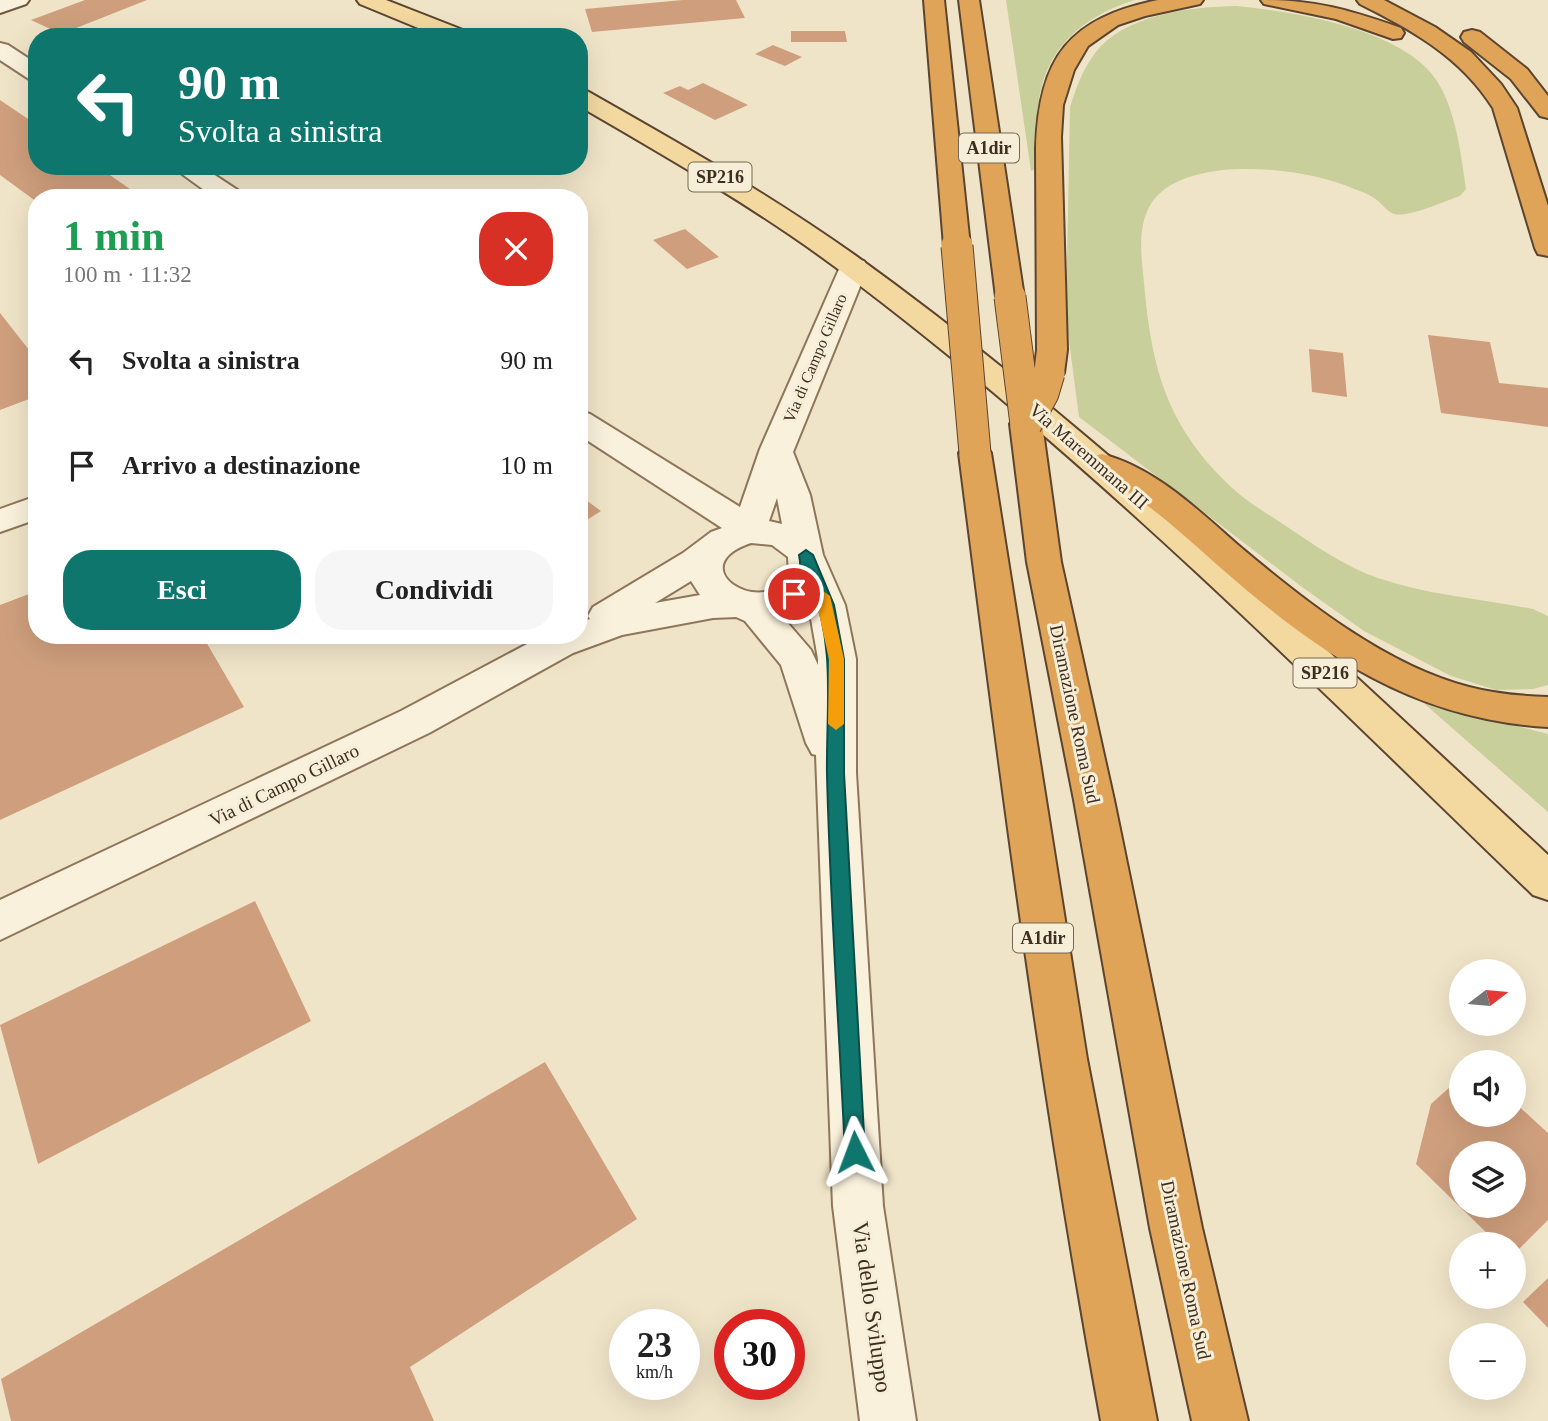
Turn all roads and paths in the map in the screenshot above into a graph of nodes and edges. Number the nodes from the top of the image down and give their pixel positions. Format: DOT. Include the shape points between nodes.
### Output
graph roads {
  1 [pos="19,0"];
  2 [pos="367,0"];
  3 [pos="934,0"];
  4 [pos="969,0"];
  5 [pos="1193,0"];
  6 [pos="1271,0"];
  7 [pos="1366,0"];
  8 [pos="1398,0"];
  9 [pos="0,7"];
  10 [pos="1433,15"];
  11 [pos="437,28"];
  12 [pos="0,50"];
  13 [pos="28,68"];
  14 [pos="588,101"];
  15 [pos="1505,108"];
  16 [pos="1548,111"];
  17 [pos="197,175"];
  18 [pos="219,189"];
  19 [pos="1548,248"];
  20 [pos="855,267"];
  21 [pos="1026,424"];
  22 [pos="588,427"];
  23 [pos="776,449"];
  24 [pos="1102,464"];
  25 [pos="678,486"];
  26 [pos="28,510"];
  27 [pos="0,521"];
  28 [pos="749,531"];
  29 [pos="713,547"];
  30 [pos="806,555"];
  31 [pos="740,604"];
  32 [pos="588,628"];
  33 [pos="588,632"];
  34 [pos="560,644"];
  35 [pos="1548,712"];
  36 [pos="836,773"];
  37 [pos="1548,882"];
  38 [pos="0,920"];
  39 [pos="888,1421"];
  40 [pos="1129,1421"];
  41 [pos="1220,1421"];
  1 -- 9 [label="street"];
  2 -- 11 [label="main road"];
  3 -- 40 [label="highway, A1dir, bridge" via="975,453 1048,976"];
  4 -- 21 [label="highway, Diramazione Roma Sud / A1dir, bridge"];
  5 -- 21 [label="highway, bridge" via="1105,23 1080,42 1061,72 1052,103 1049,156 1052,338 1048,380"];
  6 -- 15 [label="highway" via="1341,14 1393,34"];
  7 -- 10 [label="highway"];
  7 -- 15 [label="highway" via="1462,54 1490,82"];
  8 -- 10 [label="highway"];
  10 -- 16 [label="highway" via="1507,63"];
  12 -- 13 [label="street"];
  14 -- 20 [label="main road, Via Maremmana III / SP216" via="726,180"];
  15 -- 19 [label="highway"];
  17 -- 18 [label="street"];
  20 -- 23 [label="street, Via di Campo Gillaro"];
  20 -- 24 [label="main road, Via Maremmana III / SP216"];
  21 -- 41 [label="highway, Diramazione Roma Sud / A1dir" via="1052,603 1175,1228"];
  22 -- 25 [label="street"];
  23 -- 28 [label="street, Via di Campo Gillaro"];
  23 -- 30 [label="street" via="793,495"];
  24 -- 35 [label="highway" via="1129,475 1280,599 1367,659 1465,701 1505,710"];
  24 -- 37 [label="main road, Via Maremmana III / SP216"];
  25 -- 28 [label="street"];
  25 -- 29 [label="street" via="712,537"];
  26 -- 27 [label="street"];
  28 -- 29 [label="street"];
  28 -- 30 [label="street" via="779,535 795,542"];
  29 -- 31 [label="street" via="703,564 704,576 722,597"];
  29 -- 32 [label="street, Via di Campo Gillaro"];
  30 -- 31 [label="street" via="809,571 794,594 771,604"];
  30 -- 36 [label="street, Via dello Sviluppo" via="827,605 837,659"];
  31 -- 33 [label="street, Via di Campo Gillaro" via="713,605"];
  31 -- 36 [label="street, Via dello Sviluppo" via="758,612 798,660"];
  34 -- 38 [label="street, Via di Campo Gillaro" via="415,722"];
  36 -- 39 [label="street, Via dello Sviluppo" via="858,1206"];
}
